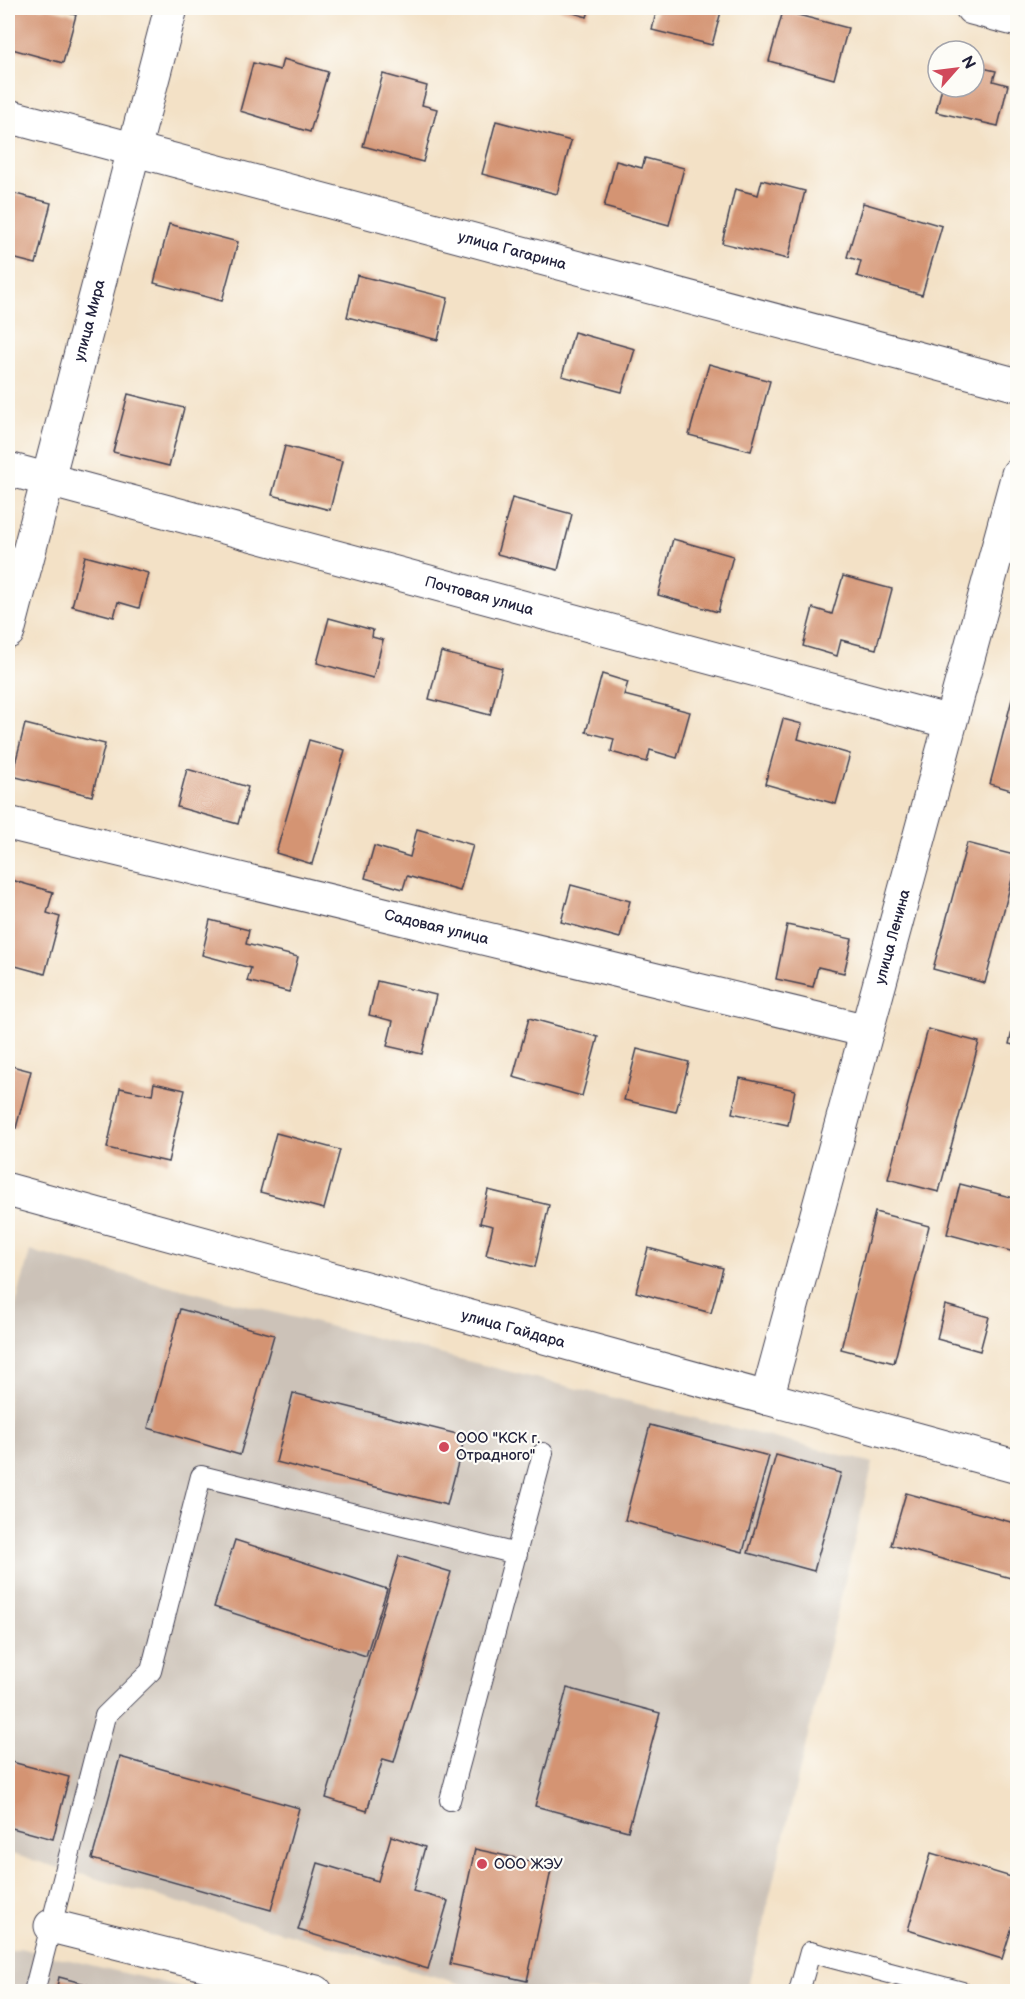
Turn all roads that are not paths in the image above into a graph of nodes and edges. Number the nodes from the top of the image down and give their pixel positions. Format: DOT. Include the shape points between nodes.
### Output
graph roads {
  1 [pos="171,8"];
  2 [pos="972,8"];
  3 [pos="1017,20"];
  4 [pos="8,116"];
  5 [pos="134,149"];
  6 [pos="1017,385"];
  7 [pos="8,469"];
  8 [pos="1017,474"];
  9 [pos="47,479"];
  10 [pos="8,632"];
  11 [pos="951,722"];
  12 [pos="8,823"];
  13 [pos="867,1031"];
  14 [pos="8,1190"];
  15 [pos="766,1398"];
  16 [pos="543,1453"];
  17 [pos="1017,1467"];
  18 [pos="516,1554"];
  19 [pos="450,1800"];
  20 [pos="51,1926"];
  21 [pos="34,1992"];
  22 [pos="316,1992"];
  23 [pos="799,1992"];
  24 [pos="962,1992"];
  1 -- 5 [label="street, улица Мира"];
  2 -- 3 [label="street"];
  4 -- 5 [label="street, улица Гагарина"];
  5 -- 6 [label="street, улица Гагарина"];
  5 -- 9 [label="street, улица Мира"];
  7 -- 9 [label="street, Почтовая улица"];
  8 -- 11 [label="street, улица Ленина"];
  9 -- 10 [label="street, улица Мира"];
  9 -- 11 [label="street, Почтовая улица"];
  11 -- 13 [label="street, улица Ленина"];
  12 -- 13 [label="street, Садовая улица"];
  13 -- 15 [label="street, улица Ленина"];
  14 -- 15 [label="street, улица Гайдара"];
  15 -- 17 [label="street, улица Гайдара"];
  16 -- 18 [label="lane"];
  18 -- 19 [label="lane"];
  18 -- 20 [label="lane" via="201,1476 151,1671 105,1716"];
  20 -- 21 [label="lane"];
  20 -- 22 [label="street"];
  23 -- 24 [label="lane" via="810,1952"];
}
